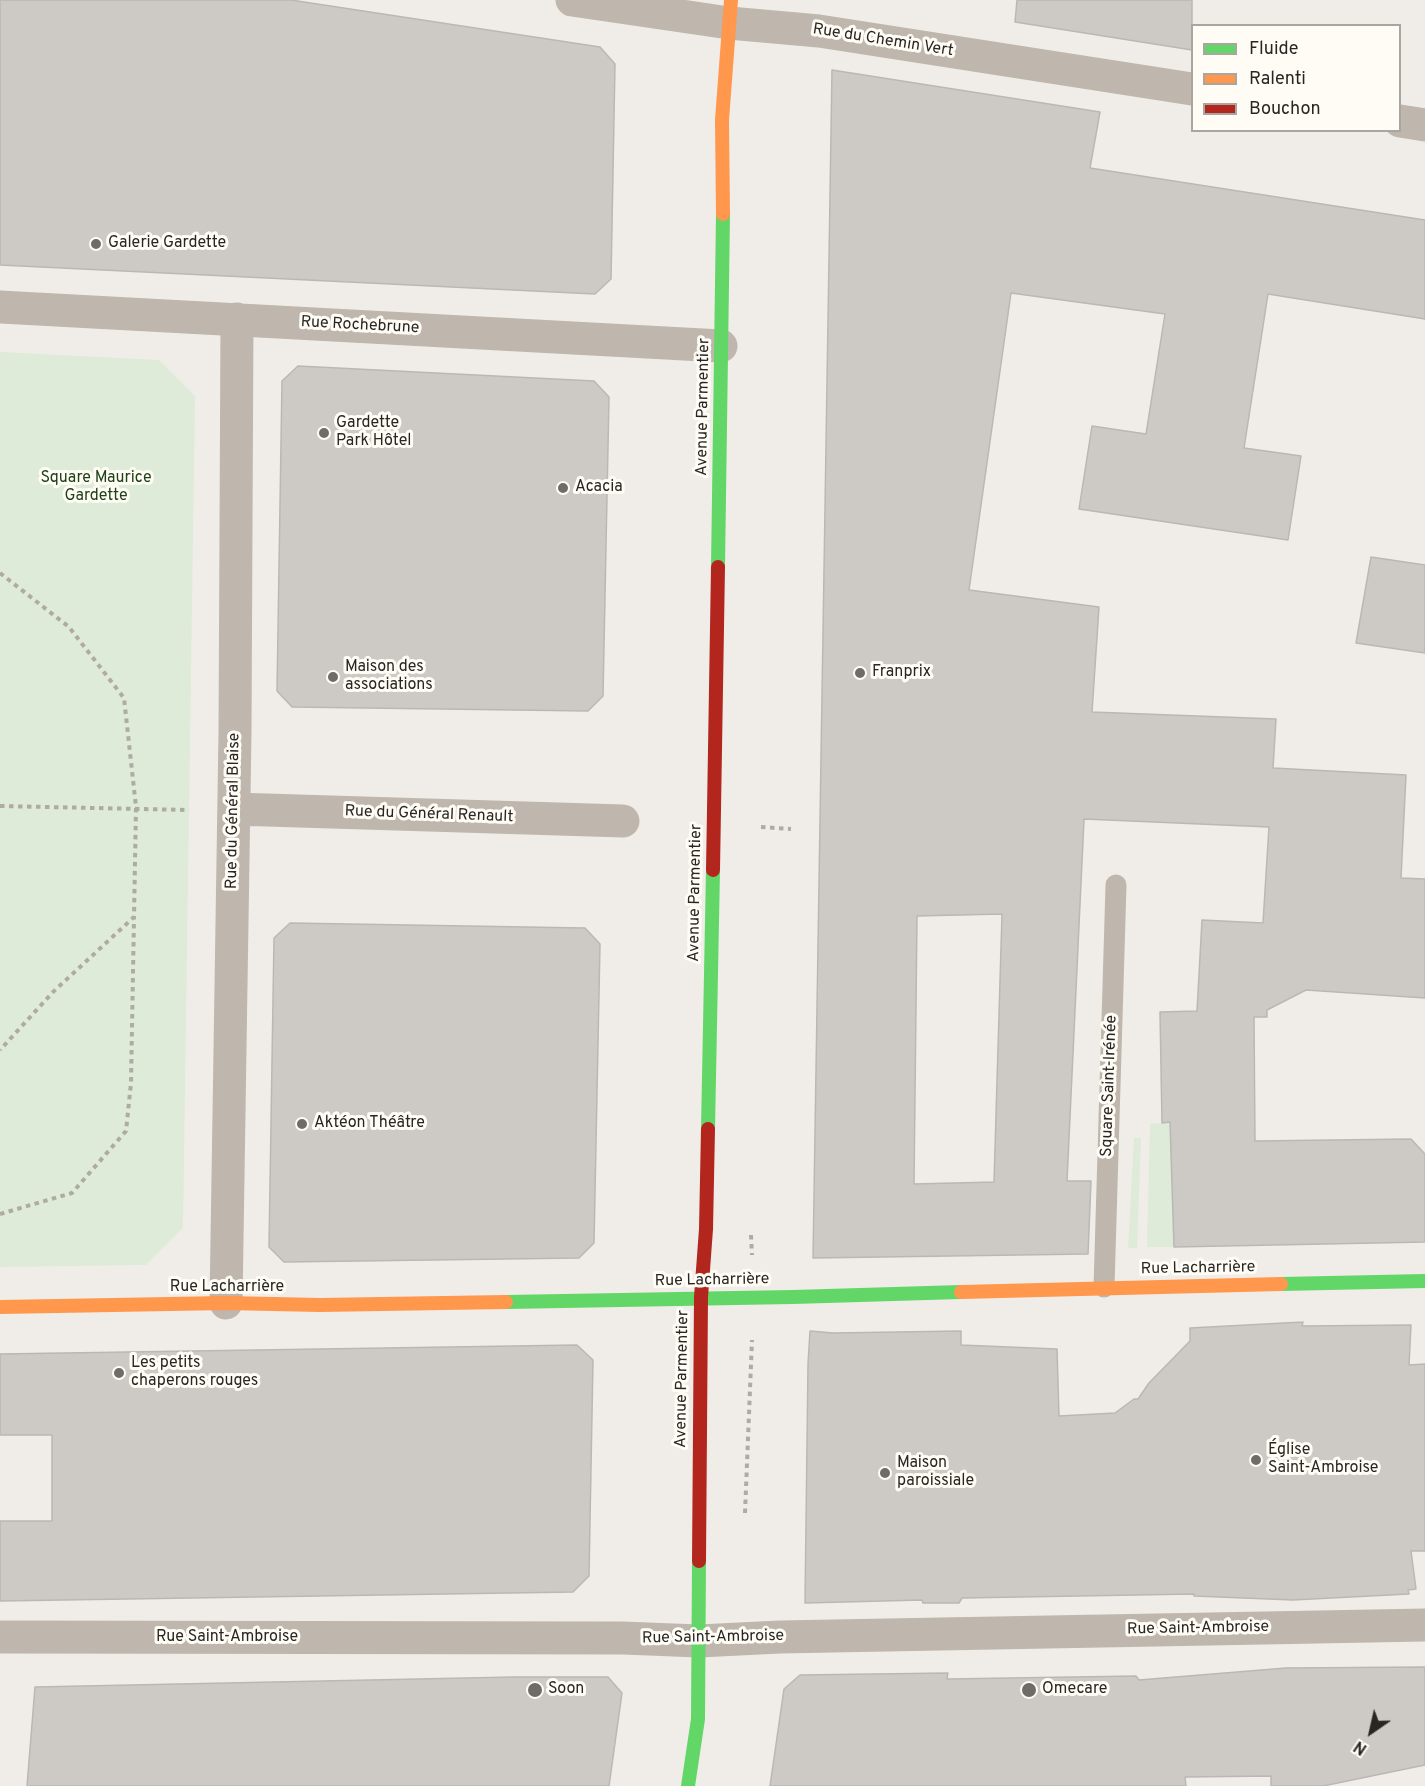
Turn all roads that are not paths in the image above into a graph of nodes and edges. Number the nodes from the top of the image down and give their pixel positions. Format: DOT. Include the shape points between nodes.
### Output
graph roads {
  1 [pos="572,0"];
  2 [pos="730,11"];
  3 [pos="1191,89"];
  4 [pos="1401,121"];
  5 [pos="1425,125"];
  6 [pos="0,307"];
  7 [pos="237,319"];
  8 [pos="721,346"];
  9 [pos="234,809"];
  10 [pos="623,821"];
  11 [pos="1116,885"];
  12 [pos="1425,1281"];
  13 [pos="1104,1287"];
  14 [pos="701,1297"];
  15 [pos="226,1303"];
  16 [pos="0,1307"];
  17 [pos="1425,1625"];
  18 [pos="0,1638"];
  19 [pos="699,1641"];
  20 [pos="688,1786"];
  1 -- 2 [label="street, Rue du Chemin Vert"];
  2 -- 3 [label="street, Rue du Chemin Vert" via="819,31"];
  2 -- 8 [label="street, Avenue Parmentier" via="722,120"];
  4 -- 5 [label="street"];
  6 -- 7 [label="street, Rue Rochebrune"];
  7 -- 8 [label="street, Rue Rochebrune"];
  7 -- 9 [label="street, Rue du Général Blaise"];
  8 -- 14 [label="street, Avenue Parmentier" via="706,1229"];
  9 -- 10 [label="street, Rue du Général Renault"];
  9 -- 15 [label="street, Rue du Général Blaise"];
  11 -- 13 [label="lane, Square Saint-Irénée"];
  12 -- 13 [label="street, Rue Lacharrière"];
  13 -- 14 [label="street, Rue Lacharrière"];
  14 -- 15 [label="street, Rue Lacharrière" via="320,1305"];
  14 -- 19 [label="street, Avenue Parmentier"];
  15 -- 16 [label="street, Rue Lacharrière"];
  17 -- 19 [label="street, Rue Saint-Ambroise"];
  18 -- 19 [label="street, Rue Saint-Ambroise"];
  19 -- 20 [label="street, Avenue Parmentier" via="698,1719"];
}
